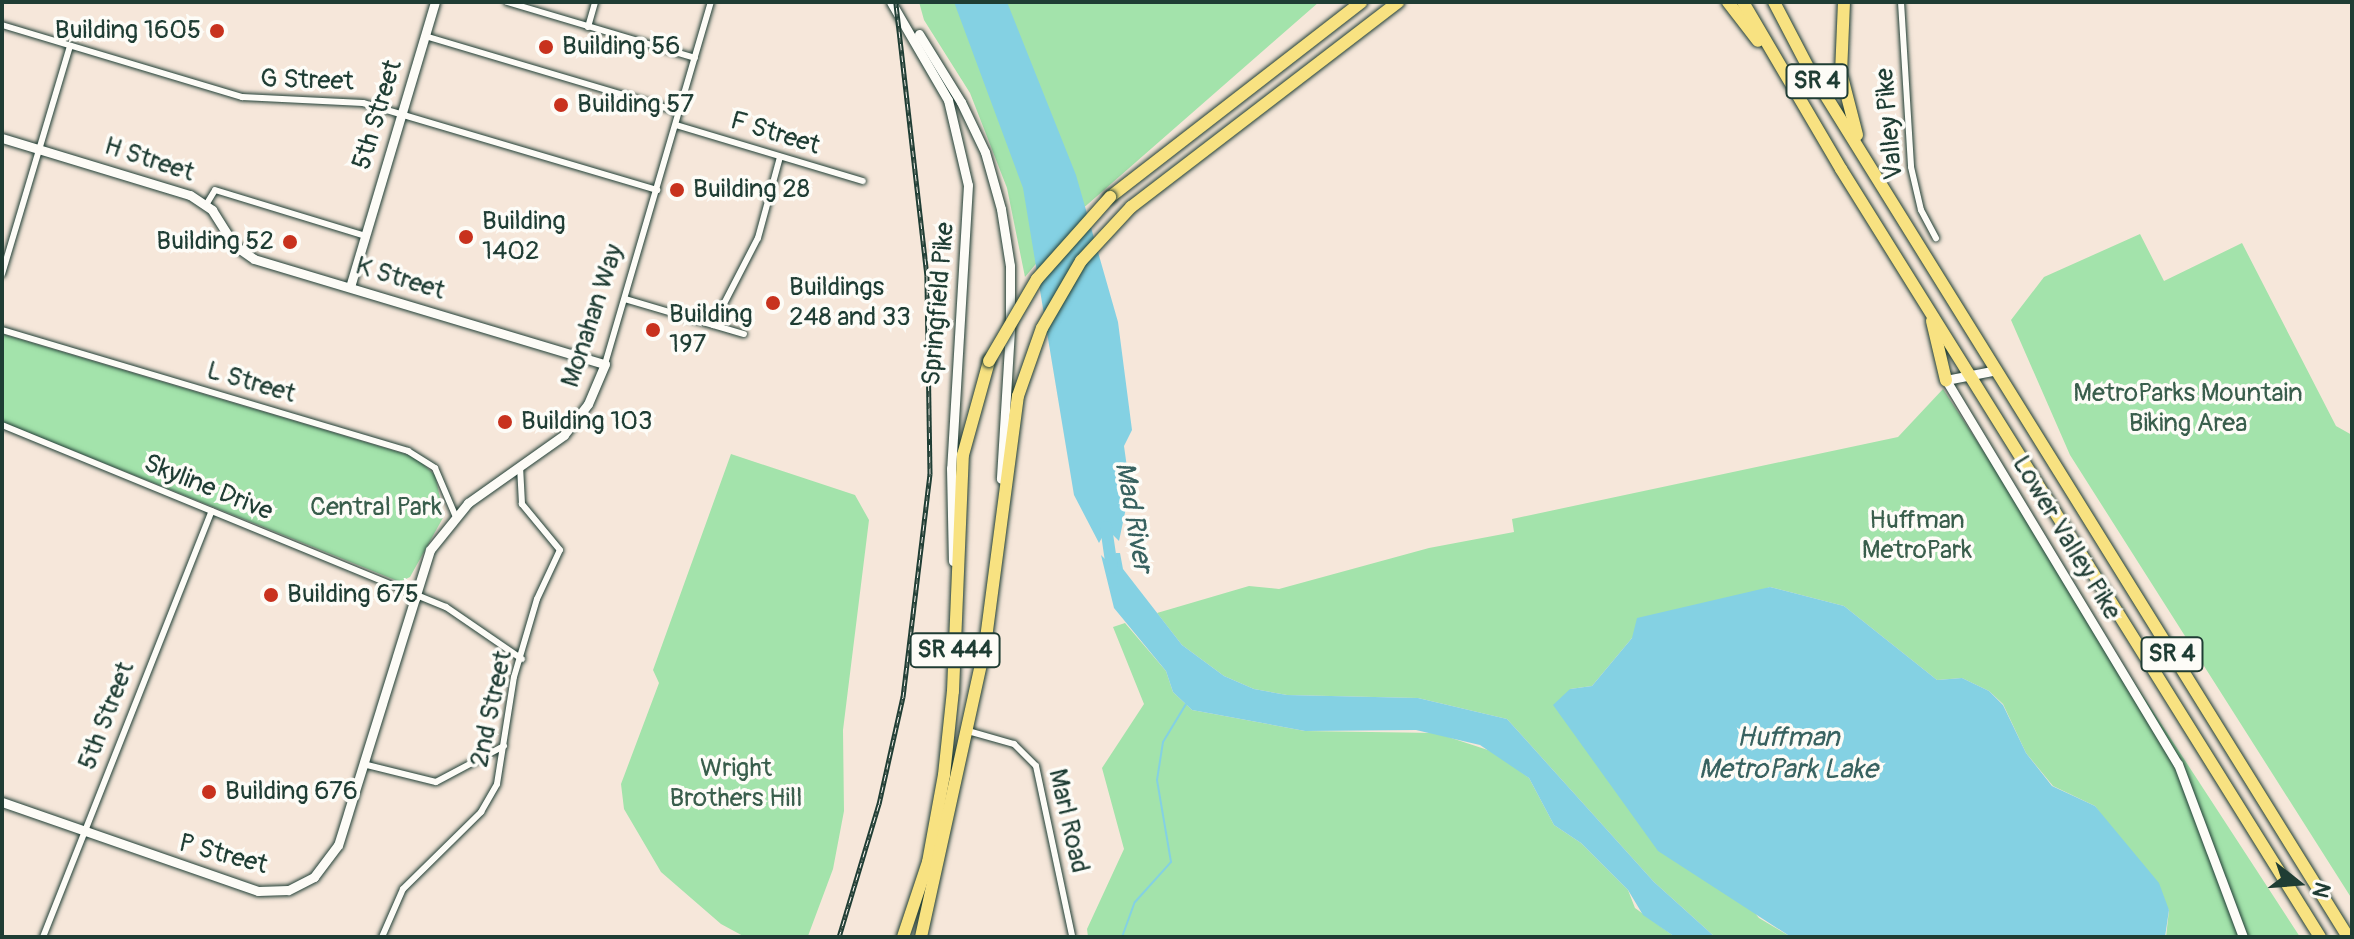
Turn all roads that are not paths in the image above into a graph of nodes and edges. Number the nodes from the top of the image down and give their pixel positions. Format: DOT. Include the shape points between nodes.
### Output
graph roads {
  1 [pos="435,2"];
  2 [pos="507,2"];
  3 [pos="595,2"];
  4 [pos="711,2"];
  5 [pos="891,2"];
  6 [pos="898,2"];
  7 [pos="1350,2"];
  8 [pos="1361,2"];
  9 [pos="1398,2"];
  10 [pos="1728,2"];
  11 [pos="1743,2"];
  12 [pos="1774,2"];
  13 [pos="1844,2"];
  14 [pos="1901,2"];
  15 [pos="2,25"];
  16 [pos="588,27"];
  17 [pos="425,36"];
  18 [pos="1314,38"];
  19 [pos="70,46"];
  20 [pos="695,58"];
  21 [pos="1787,80"];
  22 [pos="680,112"];
  23 [pos="402,114"];
  24 [pos="676,125"];
  25 [pos="2,138"];
  26 [pos="39,149"];
  27 [pos="780,157"];
  28 [pos="1865,157"];
  29 [pos="863,181"];
  30 [pos="657,190"];
  31 [pos="206,205"];
  32 [pos="365,236"];
  33 [pos="1936,238"];
  34 [pos="2,274"];
  35 [pos="350,287"];
  36 [pos="625,299"];
  37 [pos="1927,302"];
  38 [pos="713,325"];
  39 [pos="2,330"];
  40 [pos="744,334"];
  41 [pos="605,364"];
  42 [pos="1997,370"];
  43 [pos="1972,375"];
  44 [pos="1946,380"];
  45 [pos="2,425"];
  46 [pos="520,469"];
  47 [pos="212,511"];
  48 [pos="455,515"];
  49 [pos="414,593"];
  50 [pos="990,606"];
  51 [pos="956,628"];
  52 [pos="522,659"];
  53 [pos="968,731"];
  54 [pos="504,746"];
  55 [pos="363,764"];
  56 [pos="2,802"];
  57 [pos="85,834"];
  58 [pos="1072,935"];
  59 [pos="43,937"];
  60 [pos="382,937"];
  61 [pos="903,937"];
  62 [pos="921,937"];
  63 [pos="2243,937"];
  64 [pos="2320,937"];
  65 [pos="2348,937"];
  1 -- 17 [label="street, 5th Street"];
  2 -- 16 [label="street"];
  3 -- 16 [label="street"];
  4 -- 20 [label="street, Monahan Way"];
  5 -- 51 [label="street, Springfield Pike" via="948,100 968,185 969,238 951,468"];
  6 -- 50 [label="street" via="961,102 985,152 1007,244 1010,330"];
  7 -- 18 [label="highway"];
  8 -- 18 [label="highway, SR 444"];
  9 -- 50 [label="highway, SR 444" via="1204,148 1110,227 1057,299 1022,380"];
  10 -- 21 [label="highway"];
  11 -- 21 [label="highway, SR 4"];
  12 -- 28 [label="highway, SR 4"];
  13 -- 28 [label="highway" via="1841,73"];
  14 -- 33 [label="street, Valley Pike" via="1911,167 1921,210"];
  15 -- 19 [label="street, G Street"];
  16 -- 20 [label="street"];
  17 -- 22 [label="street"];
  17 -- 23 [label="street, 5th Street"];
  18 -- 51 [label="highway, SR 444, bridge" via="1110,197 1037,279 989,361 963,455"];
  19 -- 23 [label="street, G Street" via="242,97 340,99"];
  19 -- 26 [label="street"];
  20 -- 22 [label="street, Monahan Way"];
  21 -- 37 [label="highway, SR 4"];
  22 -- 24 [label="street, Monahan Way"];
  23 -- 30 [label="street, G Street"];
  23 -- 32 [label="street, 5th Street"];
  24 -- 27 [label="street, F Street"];
  24 -- 30 [label="street, Monahan Way"];
  25 -- 26 [label="street, H Street"];
  26 -- 31 [label="street, H Street" via="180,191"];
  26 -- 34 [label="street"];
  27 -- 29 [label="street, F Street"];
  27 -- 38 [label="street" via="758,238"];
  28 -- 42 [label="highway, SR 4"];
  30 -- 36 [label="street, Monahan Way"];
  31 -- 32 [label="street, H Street" via="215,190"];
  31 -- 35 [label="street, K Street" via="243,254"];
  32 -- 35 [label="street, 5th Street"];
  35 -- 41 [label="street, K Street"];
  36 -- 38 [label="street"];
  36 -- 41 [label="street, Monahan Way"];
  37 -- 43 [label="highway, SR 4"];
  37 -- 44 [label="highway"];
  38 -- 40 [label="street"];
  39 -- 48 [label="street, L Street" via="408,451 435,468"];
  41 -- 46 [label="street, Monahan Way" via="577,421"];
  42 -- 43 [label="street"];
  42 -- 65 [label="highway, SR 4"];
  43 -- 44 [label="street"];
  43 -- 64 [label="highway, SR 4"];
  44 -- 63 [label="street, Lower Valley Pike" via="2178,764"];
  45 -- 47 [label="street, Skyline Drive"];
  46 -- 48 [label="street, Monahan Way"];
  46 -- 52 [label="street, 2nd Street" via="522,504 560,550 537,599"];
  47 -- 49 [label="street, Skyline Drive"];
  47 -- 57 [label="street, 5th Street"];
  48 -- 49 [label="street, Monahan Way" via="430,550"];
  49 -- 52 [label="street, Skyline Drive" via="473,621"];
  49 -- 55 [label="street, Monahan Way"];
  50 -- 53 [label="highway, SR 444"];
  51 -- 61 [label="highway, SR 444" via="944,775 928,862"];
  52 -- 54 [label="street, 2nd Street"];
  53 -- 58 [label="street, Marl Road" via="997,737 1024,751 1041,778"];
  53 -- 62 [label="highway, SR 444"];
  54 -- 55 [label="street" via="436,782"];
  54 -- 60 [label="street, 2nd Street" via="488,802 403,889"];
  55 -- 57 [label="street, P Street" via="332,858 314,877 288,890 250,889"];
  56 -- 57 [label="street, P Street"];
  57 -- 59 [label="street, 5th Street"];
}
